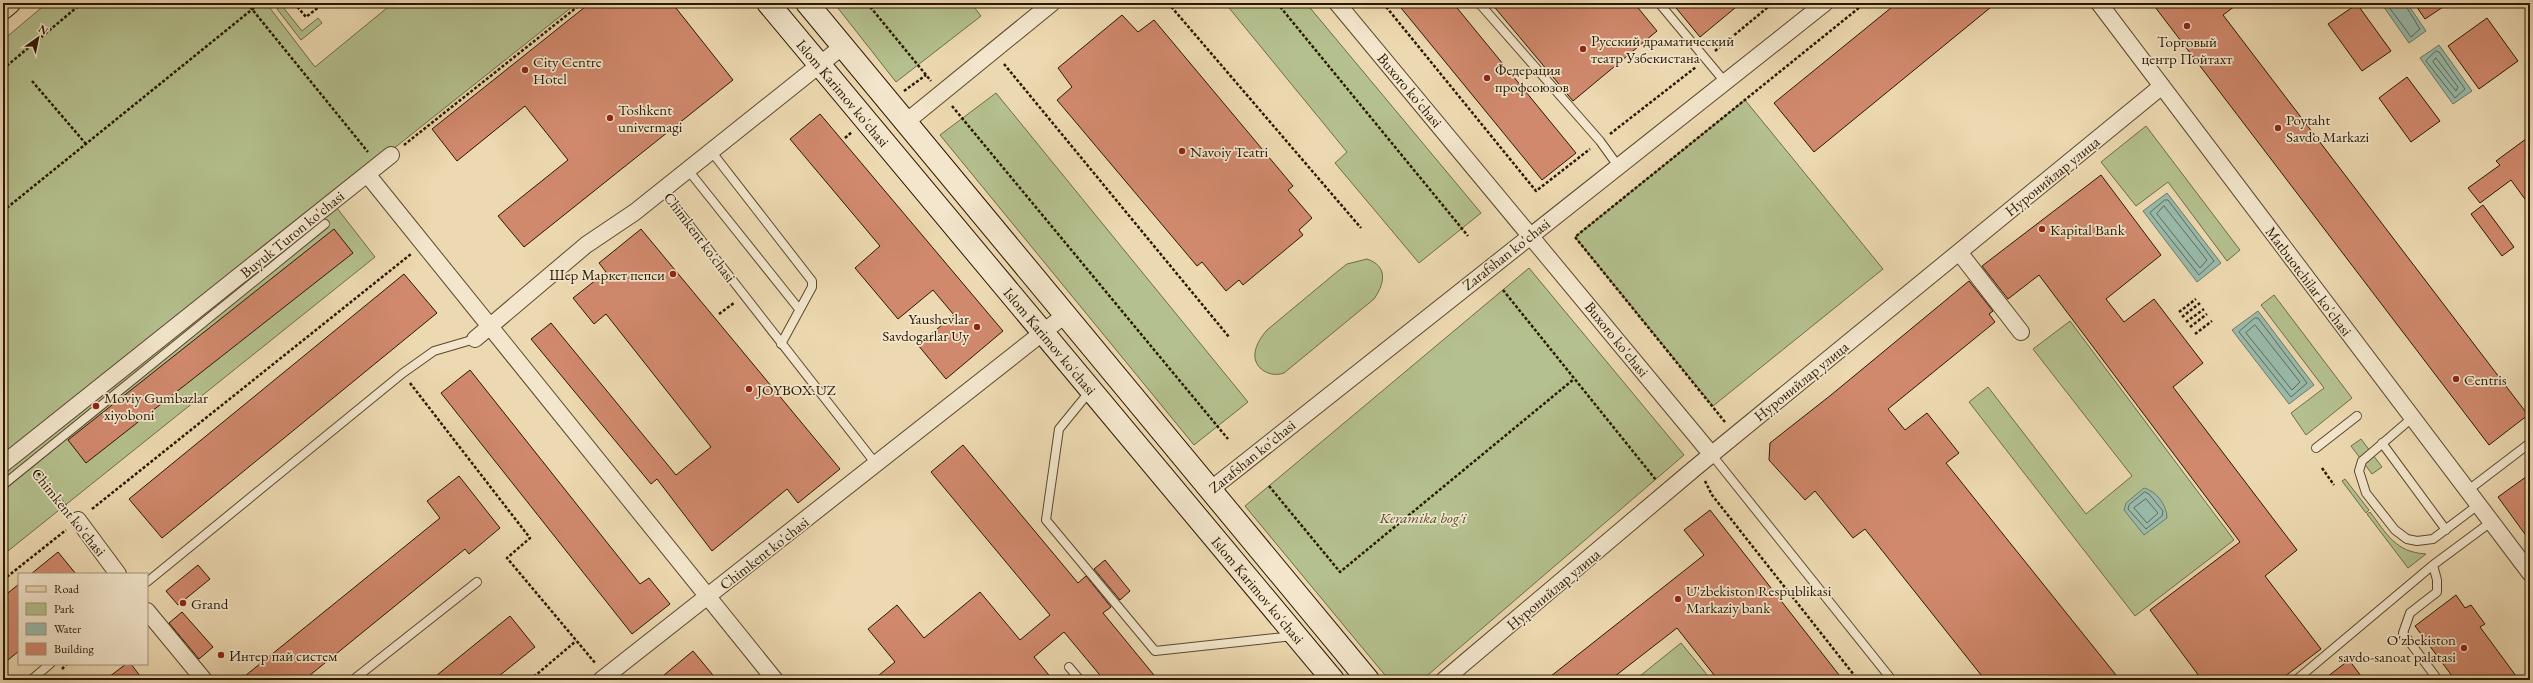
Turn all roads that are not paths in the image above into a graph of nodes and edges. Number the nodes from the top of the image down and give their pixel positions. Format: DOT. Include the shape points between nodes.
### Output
graph roads {
  1 [pos="9,3"];
  2 [pos="768,3"];
  3 [pos="807,3"];
  4 [pos="1052,3"];
  5 [pos="1337,3"];
  6 [pos="1479,3"];
  7 [pos="1659,3"];
  8 [pos="1825,3"];
  9 [pos="2099,3"];
  10 [pos="3,8"];
  11 [pos="843,46"];
  12 [pos="819,65"];
  13 [pos="1725,82"];
  14 [pos="2162,86"];
  15 [pos="906,122"];
  16 [pos="711,151"];
  17 [pos="391,154"];
  18 [pos="1618,166"];
  19 [pos="372,170"];
  20 [pos="688,170"];
  21 [pos="662,190"];
  22 [pos="325,224"];
  23 [pos="1530,235"];
  24 [pos="1959,252"];
  25 [pos="799,308"];
  26 [pos="1065,315"];
  27 [pos="490,327"];
  28 [pos="2021,332"];
  29 [pos="1043,333"];
  30 [pos="475,339"];
  31 [pos="781,344"];
  32 [pos="1091,390"];
  33 [pos="2357,416"];
  34 [pos="2412,418"];
  35 [pos="2382,443"];
  36 [pos="2530,443"];
  37 [pos="2316,448"];
  38 [pos="1712,455"];
  39 [pos="3,464"];
  40 [pos="876,464"];
  41 [pos="3,485"];
  42 [pos="1210,490"];
  43 [pos="2467,491"];
  44 [pos="2478,505"];
  45 [pos="1188,507"];
  46 [pos="78,520"];
  47 [pos="2491,522"];
  48 [pos="2446,530"];
  49 [pos="2524,559"];
  50 [pos="2434,565"];
  51 [pos="117,573"];
  52 [pos="2530,573"];
  53 [pos="148,581"];
  54 [pos="477,582"];
  55 [pos="708,597"];
  56 [pos="148,612"];
  57 [pos="1296,636"];
  58 [pos="49,665"];
  59 [pos="1069,667"];
  60 [pos="604,678"];
  61 [pos="31,680"];
  62 [pos="204,680"];
  63 [pos="353,680"];
  64 [pos="775,680"];
  65 [pos="1080,680"];
  66 [pos="1333,680"];
  67 [pos="1368,680"];
  68 [pos="1444,680"];
  69 [pos="1892,680"];
  70 [pos="2296,680"];
  71 [pos="2438,680"];
  1 -- 10 [label="main road"];
  2 -- 12 [label="main road, Islom Karimov ko'chasi"];
  3 -- 11 [label="main road, Islom Karimov ko'chasi"];
  4 -- 15 [label="street"];
  5 -- 23 [label="street, Buxoro ko'chasi"];
  6 -- 18 [label="lane" via="1600,141"];
  7 -- 13 [label="lane"];
  8 -- 13 [label="street, Zarafshan ko'chasi"];
  9 -- 14 [label="street, Matbuotchilar ko'chasi"];
  11 -- 12 [label="street, Chimkent ko'chasi"];
  11 -- 15 [label="main road, Islom Karimov ko'chasi"];
  12 -- 16 [label="street, Chimkent ko'chasi"];
  12 -- 29 [label="main road, Islom Karimov ko'chasi"];
  13 -- 18 [label="street, Zarafshan ko'chasi"];
  14 -- 24 [label="street, Нуронийлар улица"];
  14 -- 34 [label="street, Matbuotchilar ko'chasi"];
  15 -- 26 [label="main road, Islom Karimov ko'chasi"];
  16 -- 20 [label="street, Chimkent ko'chasi"];
  16 -- 25 [label="lane" via="812,281 812,287"];
  17 -- 19 [label="street, Buyuk Turon ko'chasi"];
  18 -- 23 [label="street, Zarafshan ko'chasi"];
  19 -- 27 [label="street, Chimkent ko'chasi" via="423,244"];
  19 -- 39 [label="street, Buyuk Turon ko'chasi"];
  20 -- 21 [label="street, Chimkent ko'chasi"];
  20 -- 25 [label="lane"];
  21 -- 27 [label="street" via="586,245"];
  21 -- 31 [label="lane, Chimkent ko'chasi"];
  22 -- 41 [label="lane"];
  23 -- 38 [label="street, Buxoro ko'chasi"];
  23 -- 42 [label="street, Zarafshan ko'chasi"];
  24 -- 28 [label="street"];
  24 -- 38 [label="street, Нуронийлар улица"];
  25 -- 31 [label="lane"];
  26 -- 29 [label="street, Chimkent ko'chasi"];
  26 -- 42 [label="main road, Islom Karimov ko'chasi"];
  27 -- 30 [label="street"];
  27 -- 55 [label="street, Chimkent ko'chasi"];
  29 -- 32 [label="main road, Islom Karimov ko'chasi"];
  29 -- 40 [label="street, Chimkent ko'chasi"];
  30 -- 53 [label="lane" via="434,351 403,373"];
  31 -- 40 [label="lane, Chimkent ko'chasi"];
  32 -- 45 [label="main road, Islom Karimov ko'chasi"];
  32 -- 57 [label="lane" via="1059,429 1046,520 1150,645 1155,651 1261,642"];
  33 -- 37 [label="lane"];
  34 -- 35 [label="lane"];
  34 -- 43 [label="street, Matbuotchilar ko'chasi"];
  35 -- 48 [label="lane"];
  35 -- 48 [label="lane" via="2362,461 2360,477 2366,493 2395,530 2406,539 2427,541"];
  36 -- 43 [label="lane"];
  38 -- 68 [label="street, Нуронийлар улица"];
  38 -- 69 [label="lane, Buxoro ko'chasi"];
  40 -- 55 [label="street, Chimkent ko'chasi"];
  42 -- 45 [label="main road, Zarafshan ko'chasi"];
  42 -- 67 [label="main road, Islom Karimov ko'chasi"];
  43 -- 44 [label="street, Matbuotchilar ko'chasi"];
  44 -- 47 [label="street, Matbuotchilar ko'chasi"];
  44 -- 48 [label="lane"];
  45 -- 57 [label="main road, Islom Karimov ko'chasi"];
  46 -- 51 [label="street, Chimkent ko'chasi"];
  47 -- 49 [label="street, Matbuotchilar ko'chasi"];
  47 -- 50 [label="lane"];
  49 -- 52 [label="street, Matbuotchilar ko'chasi"];
  50 -- 70 [label="lane"];
  50 -- 71 [label="lane" via="2437,592 2410,613 2403,634"];
  54 -- 63 [label="lane"];
  55 -- 60 [label="street, Chimkent ko'chasi"];
  55 -- 64 [label="street, Chimkent ko'chasi"];
  56 -- 62 [label="street"];
  57 -- 66 [label="main road, Islom Karimov ko'chasi"];
  58 -- 61 [label="lane"];
  59 -- 65 [label="lane"];
}
